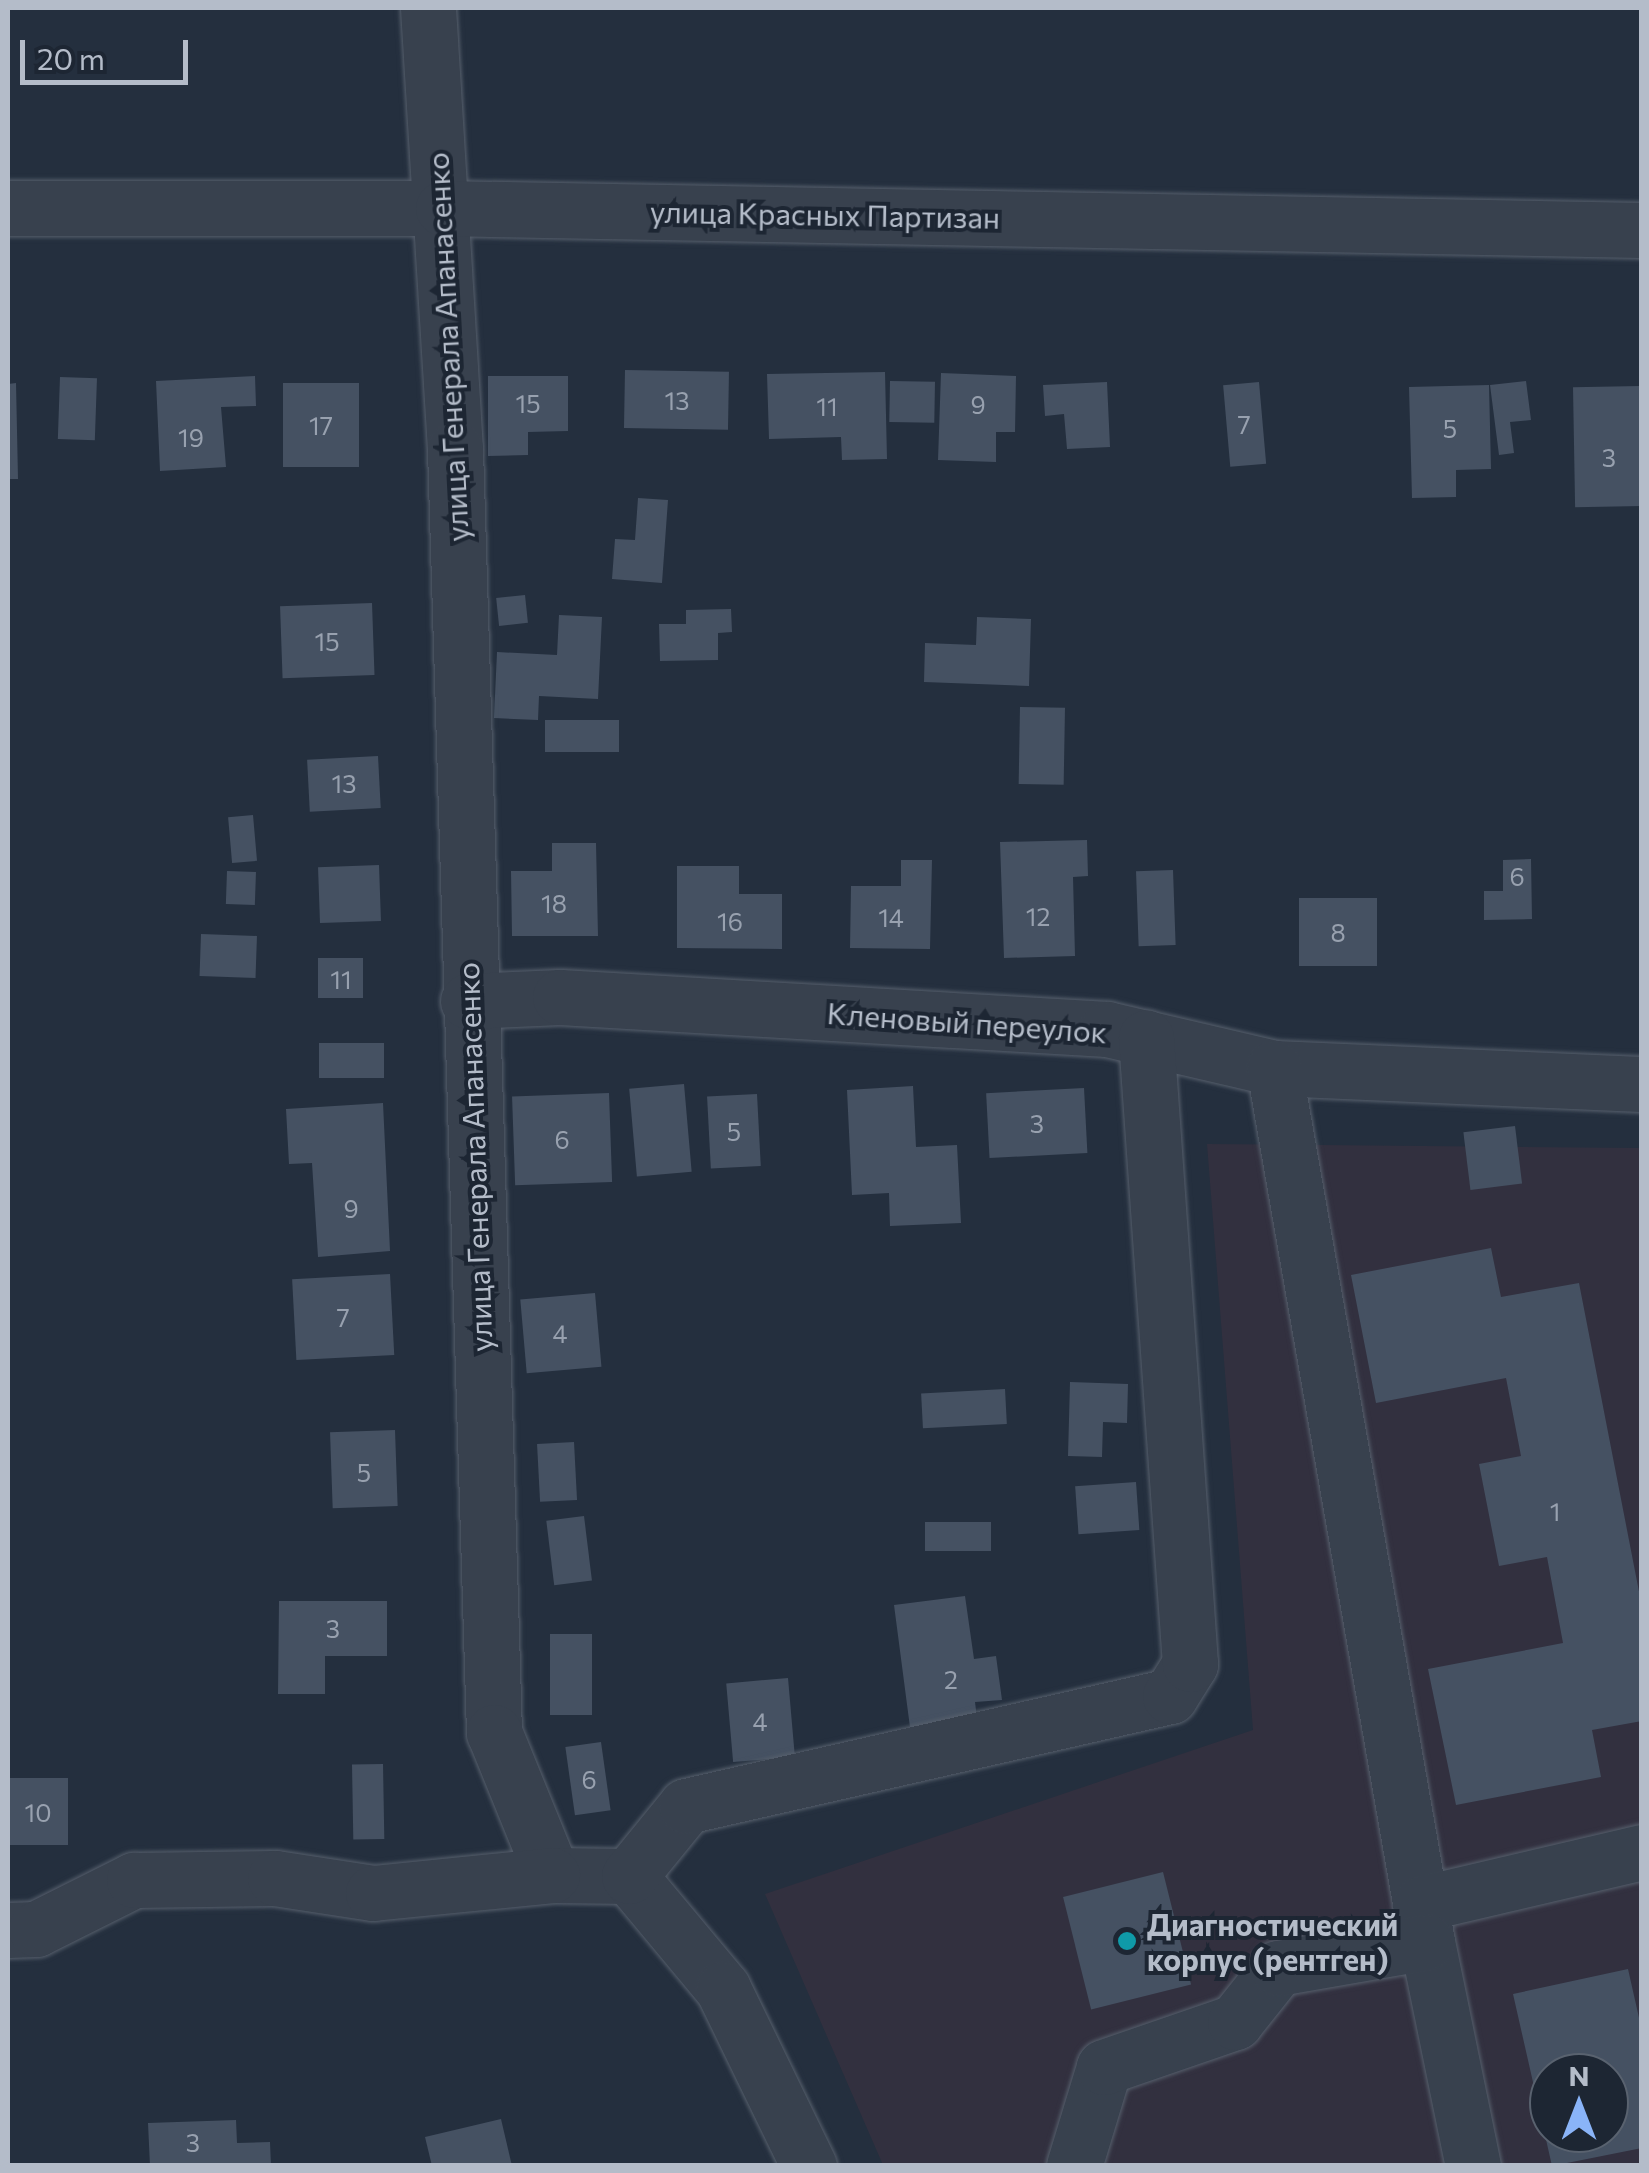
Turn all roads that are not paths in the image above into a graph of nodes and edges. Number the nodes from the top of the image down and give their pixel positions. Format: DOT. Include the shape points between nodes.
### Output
graph roads {
  1 [pos="428,8"];
  2 [pos="8,208"];
  3 [pos="443,208"];
  4 [pos="1642,230"];
  5 [pos="468,1001"];
  6 [pos="1146,1038"];
  7 [pos="1274,1068"];
  8 [pos="1642,1084"];
  9 [pos="1642,1852"];
  10 [pos="552,1875"];
  11 [pos="629,1876"];
  12 [pos="1423,1923"];
  13 [pos="8,1930"];
  14 [pos="809,2166"];
  15 [pos="1074,2166"];
  16 [pos="1473,2166"];
  1 -- 3 [label="street, улица Генерала Апанасенко"];
  2 -- 3 [label="street, улица Красных Партизан"];
  3 -- 4 [label="street, улица Красных Партизан"];
  3 -- 5 [label="street, улица Генерала Апанасенко"];
  5 -- 6 [label="street, Кленовый переулок" via="560,997 1108,1029"];
  5 -- 10 [label="street, улица Генерала Апанасенко" via="494,1732"];
  6 -- 7 [label="street, Кленовый переулок"];
  6 -- 11 [label="street" via="1190,1664 1170,1696 686,1806"];
  7 -- 8 [label="street, Кленовый переулок"];
  7 -- 12 [label="street"];
  9 -- 12 [label="street"];
  10 -- 11 [label="street"];
  10 -- 13 [label="street" via="373,1894 275,1878 134,1880 36,1929"];
  11 -- 14 [label="street" via="722,1989"];
  12 -- 15 [label="street" via="1278,1968 1235,2022 1104,2067"];
  12 -- 16 [label="street"];
}
